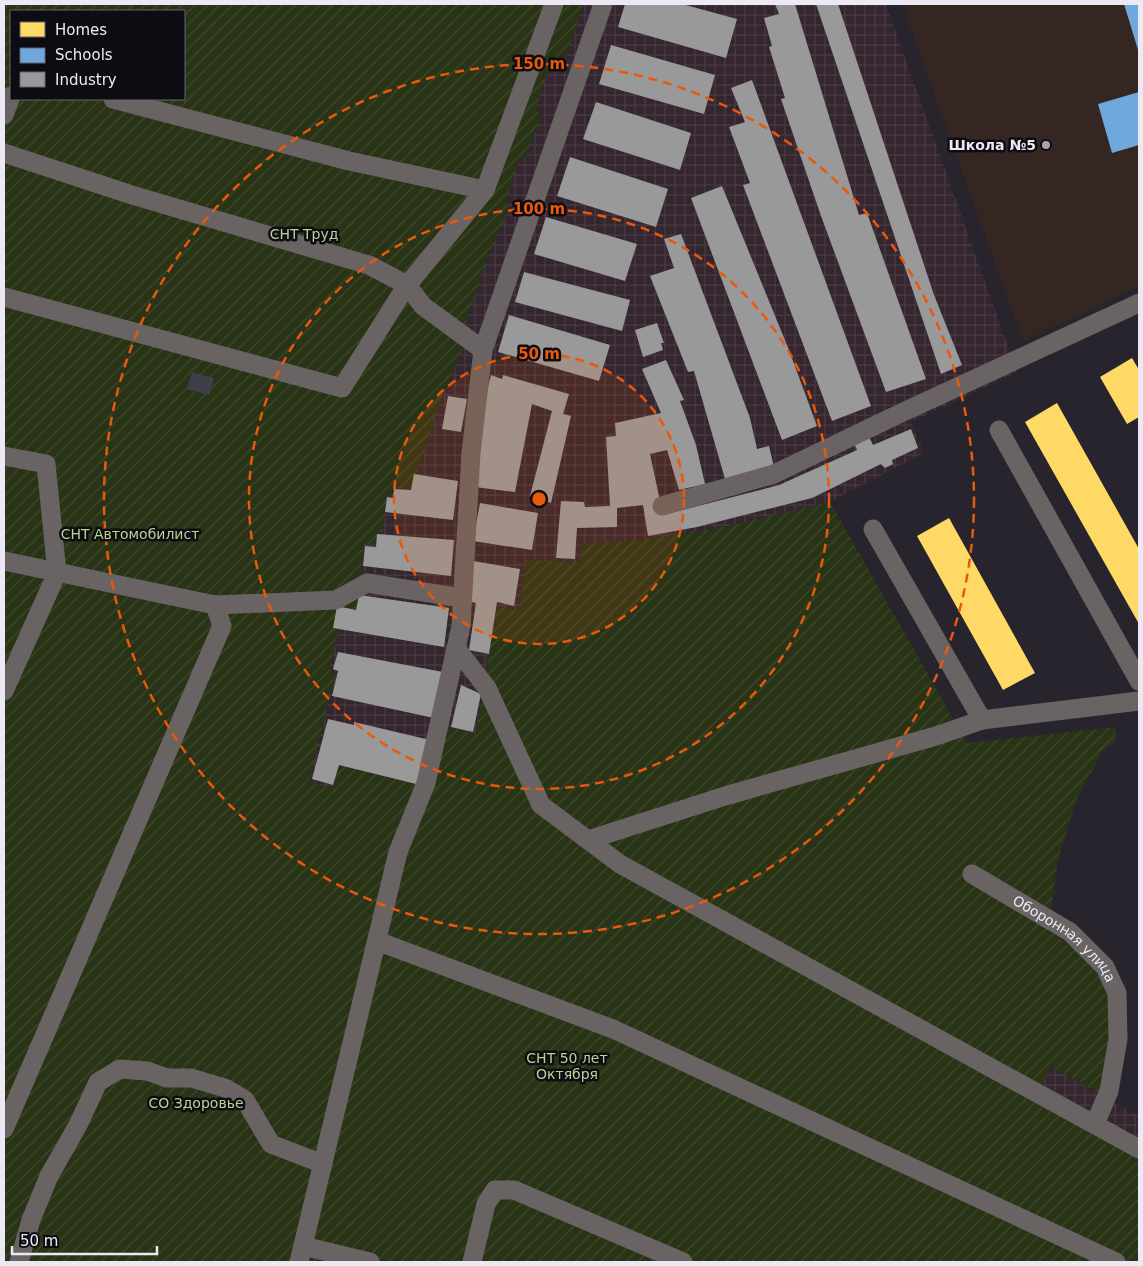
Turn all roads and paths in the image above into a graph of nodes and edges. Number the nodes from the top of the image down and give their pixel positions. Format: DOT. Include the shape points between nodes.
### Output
graph roads {
  1 [pos="554,4"];
  2 [pos="603,4"];
  3 [pos="10,99"];
  4 [pos="117,100"];
  5 [pos="4,114"];
  6 [pos="4,153"];
  7 [pos="486,190"];
  8 [pos="407,285"];
  9 [pos="4,297"];
  10 [pos="1139,304"];
  11 [pos="483,350"];
  12 [pos="999,430"];
  13 [pos="4,456"];
  14 [pos="662,506"];
  15 [pos="873,529"];
  16 [pos="4,561"];
  17 [pos="57,573"];
  18 [pos="462,598"];
  19 [pos="215,605"];
  20 [pos="456,648"];
  21 [pos="1139,681"];
  22 [pos="4,691"];
  23 [pos="1139,701"];
  24 [pos="982,720"];
  25 [pos="588,840"];
  26 [pos="972,874"];
  27 [pos="377,941"];
  28 [pos="1095,1124"];
  29 [pos="4,1129"];
  30 [pos="1139,1148"];
  31 [pos="323,1164"];
  32 [pos="301,1254"];
  33 [pos="19,1262"];
  34 [pos="370,1262"];
  35 [pos="472,1262"];
  36 [pos="683,1262"];
  37 [pos="1116,1262"];
  1 -- 7 [label="street"];
  2 -- 11 [label="street"];
  3 -- 5 [label="street"];
  4 -- 7 [label="street" via="348,161"];
  6 -- 8 [label="street" via="369,265"];
  7 -- 8 [label="street"];
  8 -- 9 [label="street" via="342,388"];
  8 -- 11 [label="street" via="423,306"];
  10 -- 14 [label="street" via="774,474"];
  11 -- 18 [label="street" via="471,453"];
  12 -- 21 [label="street"];
  13 -- 17 [label="street" via="46,464"];
  15 -- 24 [label="street"];
  16 -- 17 [label="street"];
  17 -- 19 [label="street"];
  17 -- 22 [label="street"];
  18 -- 19 [label="street" via="367,583 336,600"];
  18 -- 20 [label="street"];
  19 -- 29 [label="street" via="222,626"];
  20 -- 25 [label="street" via="487,688 541,805"];
  20 -- 27 [label="street" via="426,783 398,852"];
  23 -- 24 [label="street"];
  24 -- 25 [label="street"];
  25 -- 28 [label="street" via="620,864"];
  26 -- 28 [label="street, Оборонная улица" via="1070,932 1105,967 1117,993 1118,1039 1109,1091"];
  27 -- 31 [label="street"];
  27 -- 37 [label="street" via="613,1029"];
  28 -- 30 [label="street"];
  31 -- 32 [label="street"];
  31 -- 33 [label="street" via="271,1144 245,1100 225,1088 191,1078 167,1078 147,1071 120,1069 98,1082 49,1176 31,1220"];
  32 -- 34 [label="street"];
  35 -- 36 [label="street" via="486,1204 495,1190 514,1190"];
}
